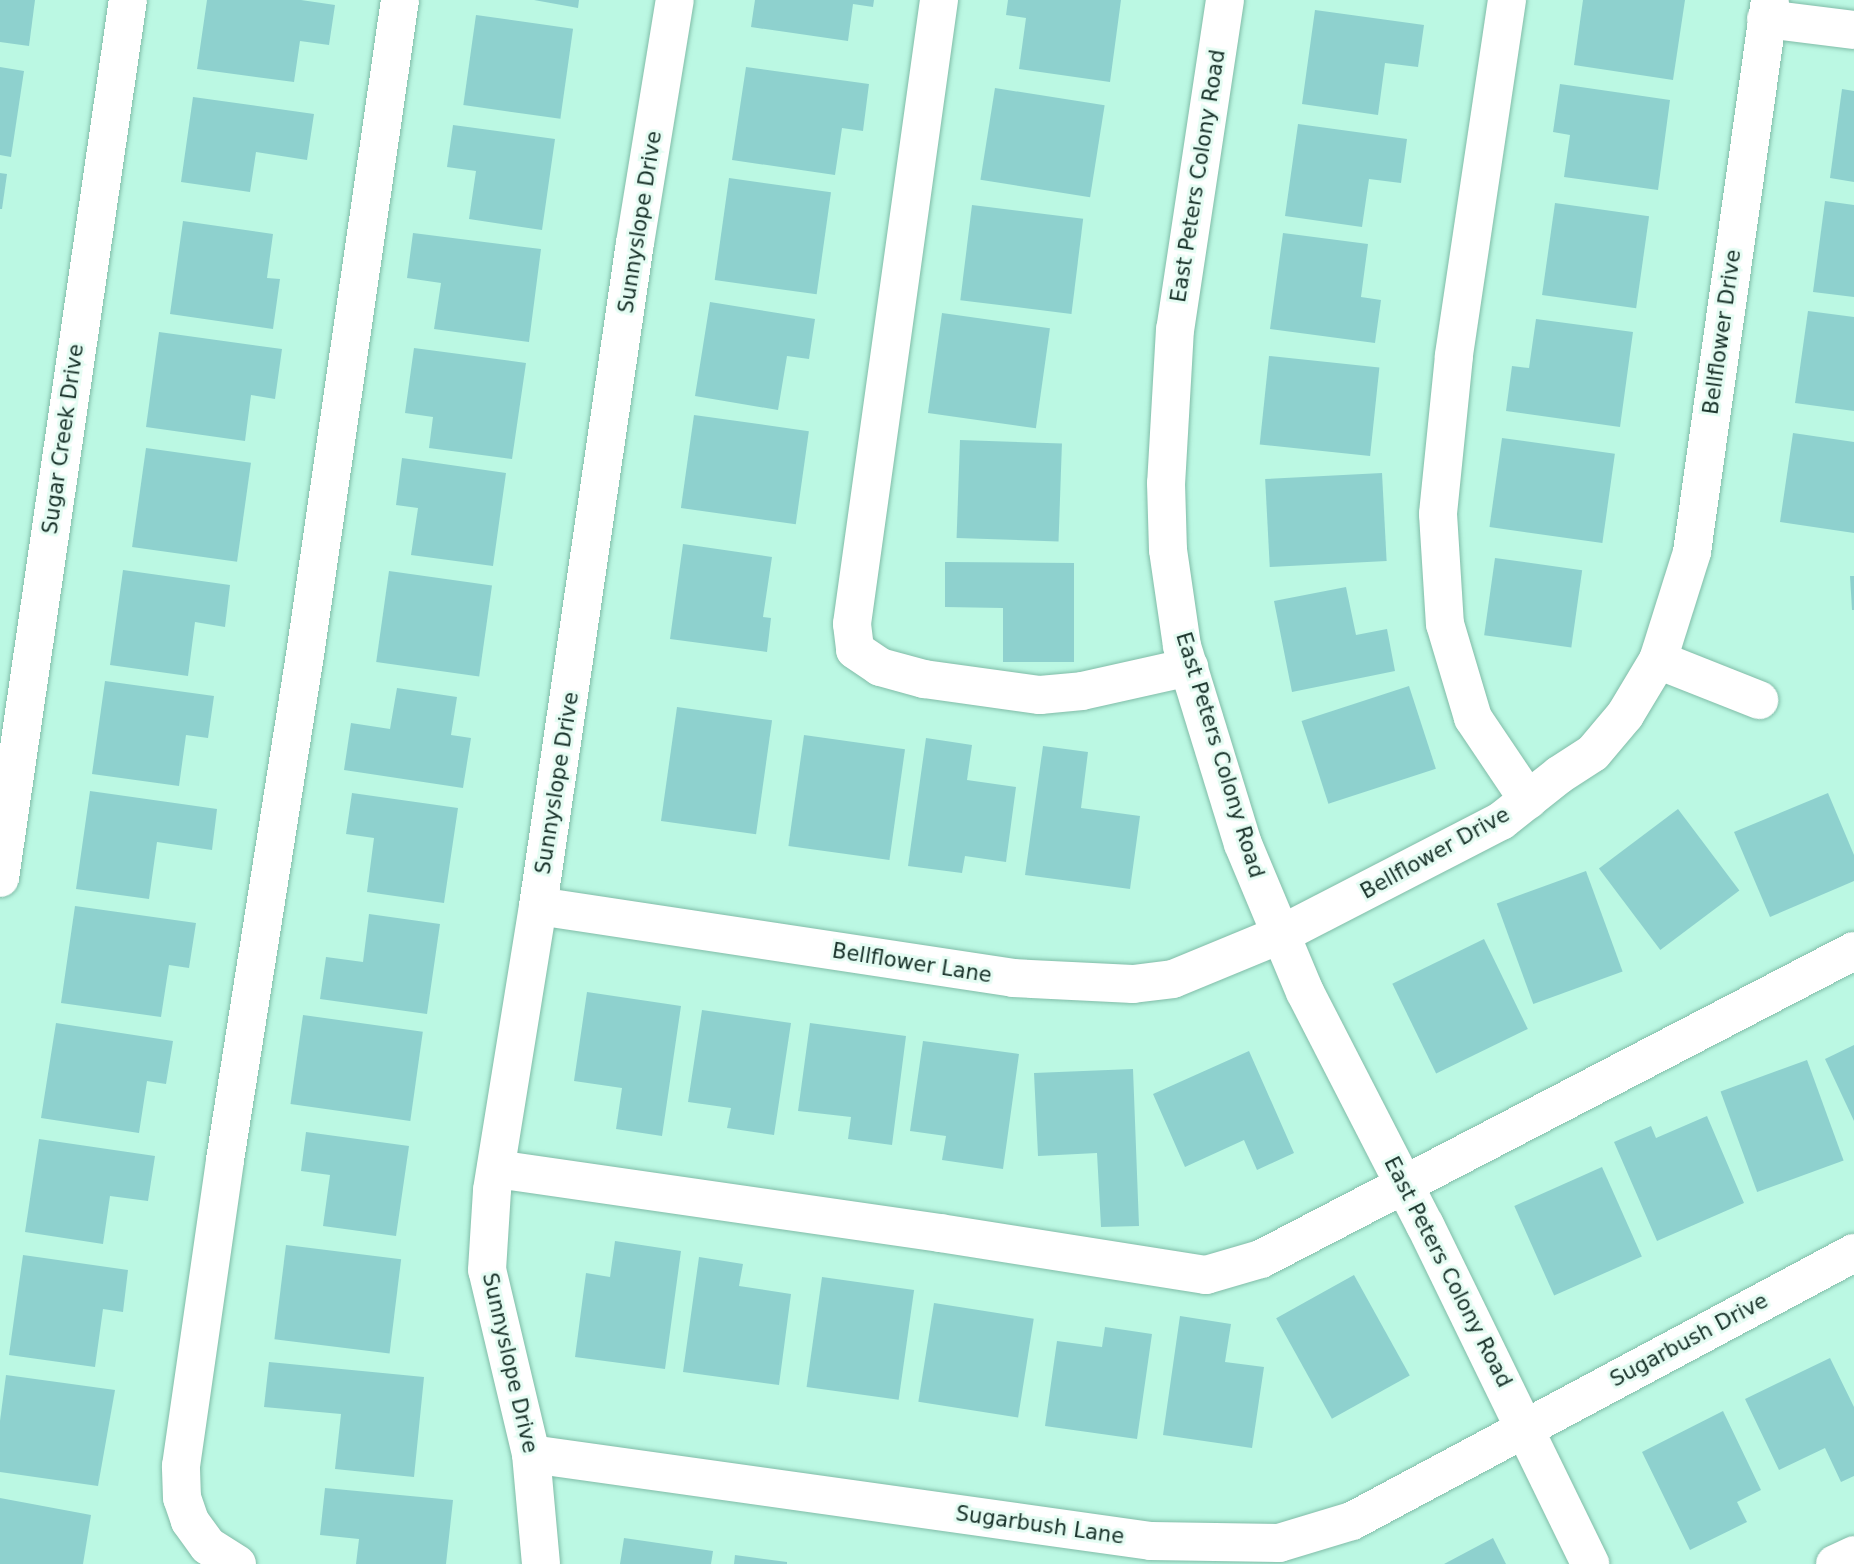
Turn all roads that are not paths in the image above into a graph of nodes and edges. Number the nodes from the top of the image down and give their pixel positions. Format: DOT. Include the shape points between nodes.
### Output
graph roads {
  1 [pos="128,0"];
  2 [pos="400,0"];
  3 [pos="675,0"];
  4 [pos="939,0"];
  5 [pos="1225,0"];
  6 [pos="1507,0"];
  7 [pos="1768,10"];
  8 [pos="1854,30"];
  9 [pos="1658,660"];
  10 [pos="1189,667"];
  11 [pos="1759,700"];
  12 [pos="1528,800"];
  13 [pos="0,878"];
  14 [pos="538,906"];
  15 [pos="1280,935"];
  16 [pos="1854,951"];
  17 [pos="496,1169"];
  18 [pos="1404,1184"];
  19 [pos="1854,1253"];
  20 [pos="1525,1427"];
  21 [pos="531,1454"];
  22 [pos="1854,1555"];
  23 [pos="237,1564"];
  24 [pos="541,1564"];
  25 [pos="1590,1564"];
  26 [pos="1835,1564"];
  1 -- 13 [label="street, Sugar Creek Drive"];
  2 -- 23 [label="street" via="181,1466 182,1498 190,1521 208,1546"];
  3 -- 14 [label="street, Sunnyslope Drive"];
  4 -- 10 [label="street" via="852,624 855,650 880,667 924,679 1040,695 1082,691"];
  5 -- 10 [label="street, East Peters Colony Road" via="1175,329 1166,471 1168,550"];
  6 -- 12 [label="street" via="1454,356 1438,514 1445,624 1473,718"];
  7 -- 8 [label="street"];
  7 -- 9 [label="street, Bellflower Drive" via="1692,552"];
  9 -- 11 [label="street"];
  9 -- 12 [label="street, Bellflower Drive" via="1625,715 1593,753"];
  10 -- 15 [label="street, East Peters Colony Road" via="1243,844"];
  12 -- 15 [label="street, Bellflower Drive" via="1501,821"];
  14 -- 15 [label="street, Bellflower Lane" via="1013,978 1133,984 1173,979"];
  14 -- 17 [label="street, Sunnyslope Drive"];
  15 -- 18 [label="street, East Peters Colony Road"];
  16 -- 18 [label="street"];
  17 -- 18 [label="street" via="1206,1275 1261,1259"];
  17 -- 21 [label="street, Sunnyslope Drive" via="487,1270"];
  18 -- 20 [label="street, East Peters Colony Road"];
  19 -- 20 [label="street, Sugarbush Drive"];
  20 -- 21 [label="street, Sugarbush Lane" via="1352,1521 1279,1543 1151,1541"];
  20 -- 25 [label="street, East Peters Colony Road"];
  21 -- 24 [label="street, Sunnyslope Drive"];
  22 -- 26 [label="street"];
}
